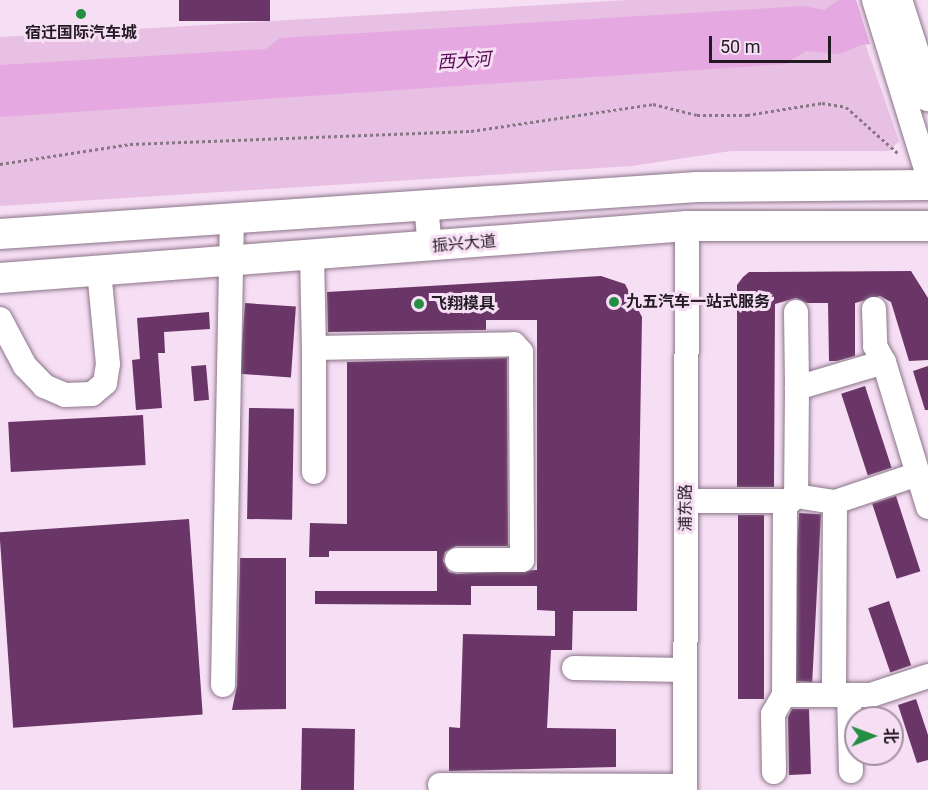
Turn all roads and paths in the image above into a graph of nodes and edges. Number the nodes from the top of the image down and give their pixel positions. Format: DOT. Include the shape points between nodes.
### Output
graph roads {
  1 [pos="874,0"];
  2 [pos="897,0"];
  3 [pos="916,84"];
  4 [pos="906,160"];
  5 [pos="0,164"];
  6 [pos="928,175"];
  7 [pos="928,185"];
  8 [pos="426,206"];
  9 [pos="232,218"];
  10 [pos="687,226"];
  11 [pos="928,226"];
  12 [pos="0,234"];
  13 [pos="430,247"];
  14 [pos="312,255"];
  15 [pos="231,261"];
  16 [pos="99,271"];
  17 [pos="0,278"];
  18 [pos="874,309"];
  19 [pos="796,312"];
  20 [pos="0,319"];
  21 [pos="314,348"];
  22 [pos="884,362"];
  23 [pos="797,388"];
  24 [pos="314,472"];
  25 [pos="918,474"];
  26 [pos="793,499"];
  27 [pos="686,501"];
  28 [pos="835,502"];
  29 [pos="928,507"];
  30 [pos="457,560"];
  31 [pos="574,668"];
  32 [pos="686,670"];
  33 [pos="928,676"];
  34 [pos="223,685"];
  35 [pos="784,695"];
  36 [pos="841,695"];
  37 [pos="851,771"];
  38 [pos="774,772"];
  39 [pos="440,785"];
  40 [pos="685,788"];
  1 -- 3 [label="street"];
  2 -- 3 [label="main road"];
  3 -- 6 [label="street"];
  4 -- 5 [label="path" via="864,118 846,107 822,104 747,115 697,115 653,104 471,131 130,144"];
  7 -- 8 [label="main road" via="697,187"];
  8 -- 9 [label="main road"];
  8 -- 13 [label="street"];
  9 -- 12 [label="main road"];
  9 -- 15 [label="street"];
  10 -- 11 [label="main road, 振兴大道"];
  10 -- 13 [label="main road, 振兴大道"];
  10 -- 27 [label="street, 浦东路"];
  13 -- 14 [label="main road, 振兴大道"];
  14 -- 15 [label="main road, 振兴大道"];
  14 -- 21 [label="street"];
  15 -- 16 [label="main road, 振兴大道"];
  15 -- 34 [label="street"];
  16 -- 17 [label="main road, 振兴大道"];
  16 -- 20 [label="street" via="108,364 105,383 92,394 66,395 44,386 25,366"];
  18 -- 22 [label="street" via="875,346"];
  19 -- 23 [label="street"];
  21 -- 24 [label="street"];
  21 -- 30 [label="street" via="514,345 521,352 522,560"];
  22 -- 23 [label="street"];
  22 -- 25 [label="street"];
  23 -- 26 [label="street"];
  25 -- 28 [label="street"];
  25 -- 29 [label="street"];
  26 -- 27 [label="street"];
  26 -- 28 [label="street"];
  26 -- 35 [label="street" via="786,506"];
  27 -- 32 [label="street, 浦东路"];
  28 -- 36 [label="street"];
  31 -- 32 [label="street"];
  32 -- 40 [label="street, 浦东路"];
  33 -- 36 [label="street" via="871,695"];
  35 -- 36 [label="street"];
  35 -- 38 [label="street" via="773,714"];
  36 -- 37 [label="street"];
  39 -- 40 [label="street"];
}
